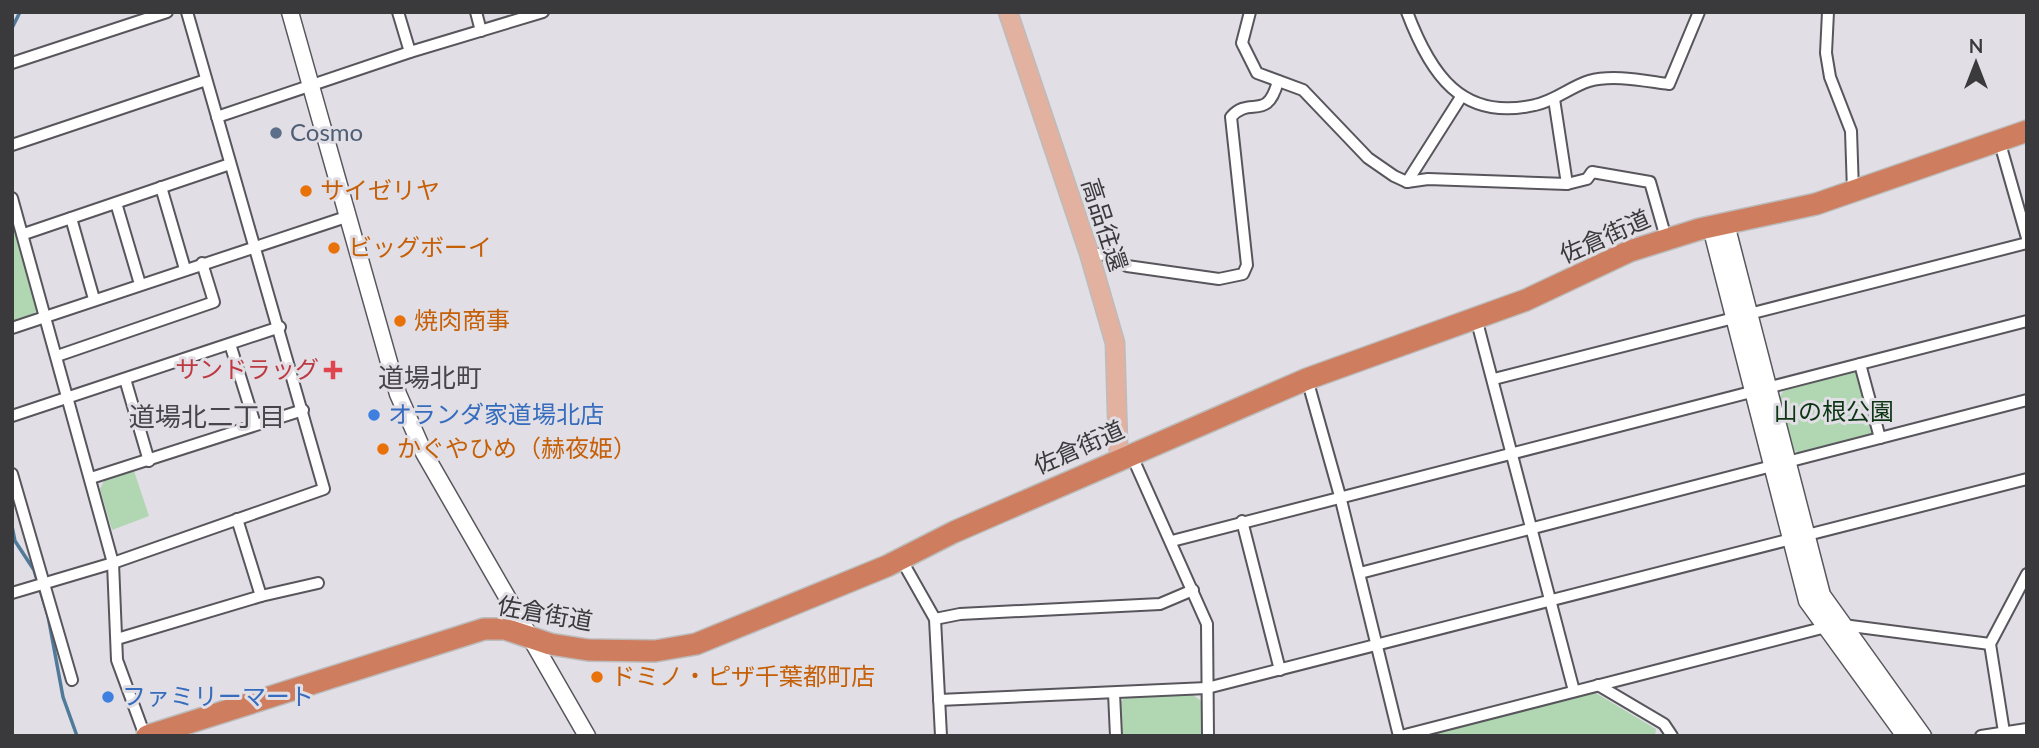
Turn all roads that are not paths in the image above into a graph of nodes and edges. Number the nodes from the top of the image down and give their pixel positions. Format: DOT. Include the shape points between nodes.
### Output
graph roads {
  1 [pos="167,12"];
  2 [pos="187,12"];
  3 [pos="290,12"];
  4 [pos="398,12"];
  5 [pos="476,12"];
  6 [pos="543,12"];
  7 [pos="1008,12"];
  8 [pos="1250,12"];
  9 [pos="1407,12"];
  10 [pos="1699,12"];
  11 [pos="1828,12"];
  12 [pos="481,31"];
  13 [pos="410,52"];
  14 [pos="12,63"];
  15 [pos="206,80"];
  16 [pos="1278,81"];
  17 [pos="309,86"];
  18 [pos="1461,97"];
  19 [pos="1554,99"];
  20 [pos="217,117"];
  21 [pos="2027,131"];
  22 [pos="1999,140"];
  23 [pos="12,145"];
  24 [pos="230,164"];
  25 [pos="1407,182"];
  26 [pos="1567,184"];
  27 [pos="161,187"];
  28 [pos="1853,191"];
  29 [pos="12,198"];
  30 [pos="116,203"];
  31 [pos="346,217"];
  32 [pos="71,218"];
  33 [pos="1717,224"];
  34 [pos="24,234"];
  35 [pos="1666,239"];
  36 [pos="2027,240"];
  37 [pos="254,247"];
  38 [pos="1089,253"];
  39 [pos="202,263"];
  40 [pos="185,269"];
  41 [pos="140,284"];
  42 [pos="94,299"];
  43 [pos="1742,316"];
  44 [pos="45,317"];
  45 [pos="1476,318"];
  46 [pos="2027,321"];
  47 [pos="280,327"];
  48 [pos="12,328"];
  49 [pos="230,344"];
  50 [pos="57,356"];
  51 [pos="1860,364"];
  52 [pos="125,379"];
  53 [pos="1307,379"];
  54 [pos="1493,379"];
  55 [pos="1760,389"];
  56 [pos="69,398"];
  57 [pos="2027,400"];
  58 [pos="303,410"];
  59 [pos="12,416"];
  60 [pos="255,424"];
  61 [pos="1880,438"];
  62 [pos="1512,452"];
  63 [pos="1129,459"];
  64 [pos="149,461"];
  65 [pos="1780,464"];
  66 [pos="12,474"];
  67 [pos="91,478"];
  68 [pos="2027,479"];
  69 [pos="1340,496"];
  70 [pos="237,519"];
  71 [pos="1242,521"];
  72 [pos="1532,528"];
  73 [pos="1799,537"];
  74 [pos="1172,541"];
  75 [pos="901,559"];
  76 [pos="113,563"];
  77 [pos="1360,572"];
  78 [pos="2026,576"];
  79 [pos="318,583"];
  80 [pos="40,585"];
  81 [pos="1193,590"];
  82 [pos="12,593"];
  83 [pos="261,596"];
  84 [pos="1551,601"];
  85 [pos="935,619"];
  86 [pos="1843,625"];
  87 [pos="1826,627"];
  88 [pos="527,636"];
  89 [pos="117,639"];
  90 [pos="1990,644"];
  91 [pos="1376,646"];
  92 [pos="1280,670"];
  93 [pos="72,680"];
  94 [pos="1598,685"];
  95 [pos="1208,688"];
  96 [pos="1574,691"];
  97 [pos="1114,693"];
  98 [pos="940,700"];
  99 [pos="2027,729"];
  100 [pos="2004,732"];
  101 [pos="146,736"];
  102 [pos="587,736"];
  103 [pos="941,736"];
  104 [pos="1116,736"];
  105 [pos="1208,736"];
  106 [pos="1400,736"];
  107 [pos="1672,736"];
  108 [pos="1905,736"];
  109 [pos="1923,736"];
  110 [pos="1981,736"];
  1 -- 14 [label="street"];
  2 -- 15 [label="street"];
  3 -- 17 [label="street"];
  4 -- 13 [label="street"];
  5 -- 12 [label="street"];
  6 -- 12 [label="street"];
  7 -- 38 [label="main road, 高品往還"];
  8 -- 16 [label="street" via="1242,43 1257,73"];
  9 -- 18 [label="street" via="1421,48"];
  10 -- 19 [label="street" via="1669,84 1590,81"];
  11 -- 28 [label="street" via="1826,53 1830,77 1851,131"];
  12 -- 13 [label="street"];
  13 -- 17 [label="street"];
  15 -- 20 [label="street"];
  15 -- 23 [label="street"];
  16 -- 25 [label="street" via="1303,90 1368,158"];
  16 -- 38 [label="street" via="1267,104 1237,110 1231,117 1247,265 1242,274 1219,279 1127,266 1113,256"];
  17 -- 20 [label="street"];
  17 -- 31 [label="street"];
  18 -- 19 [label="street" via="1500,107"];
  18 -- 25 [label="street"];
  19 -- 26 [label="street"];
  20 -- 24 [label="street"];
  21 -- 22 [label="highway, 佐倉街道"];
  22 -- 28 [label="highway, 佐倉街道"];
  22 -- 36 [label="street"];
  24 -- 27 [label="street"];
  24 -- 37 [label="street"];
  25 -- 26 [label="street"];
  26 -- 35 [label="street" via="1587,179 1592,172 1650,182"];
  27 -- 30 [label="street"];
  27 -- 40 [label="street"];
  28 -- 33 [label="highway, 佐倉街道" via="1816,204"];
  29 -- 34 [label="street"];
  30 -- 32 [label="street"];
  30 -- 41 [label="street"];
  31 -- 37 [label="street"];
  31 -- 88 [label="street" via="398,394 424,453"];
  32 -- 34 [label="street"];
  32 -- 42 [label="street"];
  33 -- 35 [label="highway, 佐倉街道"];
  33 -- 43 [label="street" via="1713,235"];
  34 -- 44 [label="street"];
  35 -- 45 [label="highway, 佐倉街道"];
  36 -- 43 [label="street"];
  37 -- 39 [label="street"];
  37 -- 47 [label="street"];
  38 -- 63 [label="main road, 高品往還" via="1115,342 1118,446"];
  39 -- 40 [label="street"];
  39 -- 50 [label="street" via="214,302"];
  40 -- 41 [label="street"];
  41 -- 42 [label="street"];
  42 -- 44 [label="street"];
  43 -- 54 [label="street"];
  43 -- 55 [label="street"];
  44 -- 48 [label="street"];
  44 -- 50 [label="street"];
  45 -- 53 [label="highway, 佐倉街道"];
  45 -- 54 [label="street"];
  46 -- 51 [label="street"];
  47 -- 49 [label="street"];
  47 -- 58 [label="street"];
  49 -- 52 [label="street"];
  49 -- 60 [label="street"];
  50 -- 56 [label="street"];
  51 -- 55 [label="street"];
  51 -- 61 [label="street"];
  52 -- 56 [label="street"];
  52 -- 64 [label="street"];
  53 -- 63 [label="highway, 佐倉街道"];
  53 -- 69 [label="street"];
  54 -- 62 [label="street"];
  55 -- 62 [label="street"];
  55 -- 65 [label="street"];
  56 -- 59 [label="street"];
  56 -- 67 [label="street"];
  57 -- 61 [label="street"];
  58 -- 60 [label="street"];
  58 -- 70 [label="street" via="324,489"];
  60 -- 64 [label="street"];
  61 -- 65 [label="street"];
  62 -- 69 [label="street"];
  62 -- 72 [label="street"];
  63 -- 74 [label="street"];
  63 -- 75 [label="highway, 佐倉街道"];
  64 -- 67 [label="street"];
  65 -- 72 [label="street"];
  65 -- 73 [label="street"];
  66 -- 80 [label="street"];
  67 -- 76 [label="street"];
  68 -- 73 [label="street"];
  69 -- 71 [label="street"];
  69 -- 77 [label="street"];
  70 -- 76 [label="street"];
  70 -- 83 [label="street"];
  71 -- 74 [label="street"];
  71 -- 92 [label="street"];
  72 -- 77 [label="street"];
  72 -- 84 [label="street"];
  73 -- 84 [label="street"];
  73 -- 86 [label="street" via="1822,595"];
  73 -- 87 [label="street" via="1807,601"];
  74 -- 81 [label="street"];
  75 -- 85 [label="street"];
  75 -- 88 [label="highway, 佐倉街道" via="684,648 580,649"];
  76 -- 80 [label="street"];
  76 -- 89 [label="street"];
  77 -- 91 [label="street"];
  78 -- 90 [label="street"];
  79 -- 83 [label="street"];
  80 -- 82 [label="street"];
  80 -- 93 [label="street"];
  81 -- 85 [label="street" via="1160,604"];
  81 -- 95 [label="street" via="1207,624"];
  83 -- 89 [label="street"];
  84 -- 91 [label="street"];
  84 -- 96 [label="street"];
  85 -- 98 [label="street"];
  86 -- 90 [label="street"];
  86 -- 109 [label="street"];
  87 -- 94 [label="street"];
  87 -- 108 [label="street"];
  88 -- 101 [label="highway, 佐倉街道" via="505,629 471,632"];
  88 -- 102 [label="street"];
  89 -- 101 [label="street" via="120,670"];
  90 -- 100 [label="street"];
  91 -- 92 [label="street"];
  91 -- 106 [label="street"];
  92 -- 95 [label="street"];
  94 -- 96 [label="street"];
  94 -- 107 [label="street" via="1664,724"];
  95 -- 97 [label="street"];
  95 -- 105 [label="street"];
  96 -- 106 [label="street"];
  97 -- 98 [label="street"];
  97 -- 104 [label="street"];
  98 -- 103 [label="street"];
  99 -- 100 [label="street"];
  100 -- 110 [label="street"];
}
